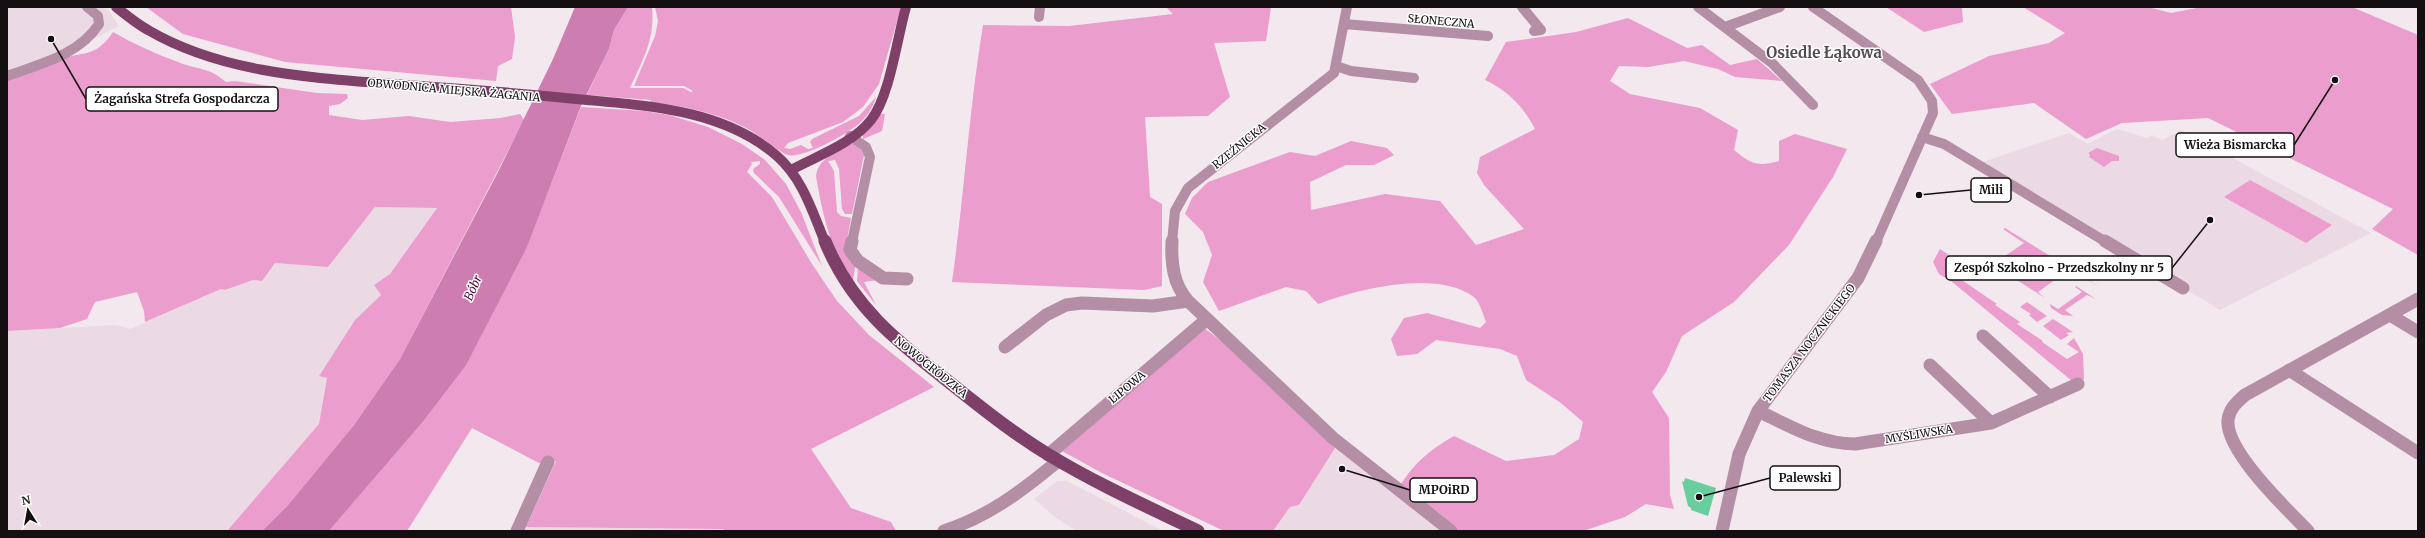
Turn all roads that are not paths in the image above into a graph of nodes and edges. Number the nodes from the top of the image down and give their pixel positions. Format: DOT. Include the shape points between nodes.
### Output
graph roads {
  1 [pos="87,7"];
  2 [pos="116,7"];
  3 [pos="906,7"];
  4 [pos="1347,7"];
  5 [pos="1522,7"];
  6 [pos="1698,7"];
  7 [pos="1780,7"];
  8 [pos="1813,7"];
  9 [pos="1344,24"];
  10 [pos="1725,27"];
  11 [pos="1534,31"];
  12 [pos="1488,36"];
  13 [pos="1336,66"];
  14 [pos="7,76"];
  15 [pos="1414,78"];
  16 [pos="1813,105"];
  17 [pos="850,136"];
  18 [pos="1922,137"];
  19 [pos="791,170"];
  20 [pos="907,279"];
  21 [pos="2183,288"];
  22 [pos="2418,299"];
  23 [pos="1188,301"];
  24 [pos="2390,315"];
  25 [pos="1206,319"];
  26 [pos="2418,332"];
  27 [pos="1983,336"];
  28 [pos="1005,347"];
  29 [pos="1930,365"];
  30 [pos="2289,370"];
  31 [pos="2078,384"];
  32 [pos="2050,398"];
  33 [pos="1758,411"];
  34 [pos="1991,423"];
  35 [pos="2418,453"];
  36 [pos="1053,458"];
  37 [pos="548,462"];
  38 [pos="517,531"];
  39 [pos="944,531"];
  40 [pos="1198,531"];
  41 [pos="1451,531"];
  42 [pos="1722,531"];
  43 [pos="2308,531"];
  1 -- 14 [label="street" via="98,16 99,24 86,41 68,52"];
  2 -- 19 [label="main road, OBWODNICA MIEJSKA ŻAGANIA" via="138,24 165,39 191,50 244,66 315,77 649,106 699,116 736,130 764,146"];
  3 -- 17 [label="main road" via="885,87 874,116 864,127"];
  4 -- 9 [label="street, RZEŹNICKA"];
  5 -- 11 [label="street" via="1541,30"];
  6 -- 10 [label="street"];
  7 -- 10 [label="street"];
  8 -- 18 [label="street, TOMASZA NOCZNICKIEGO" via="1918,80 1932,101 1933,113"];
  9 -- 12 [label="street, SŁONECZNA"];
  9 -- 13 [label="street, RZEŹNICKA"];
  10 -- 16 [label="street" via="1772,63"];
  13 -- 15 [label="street" via="1351,71"];
  13 -- 23 [label="street, RZEŹNICKA" via="1334,73 1202,176 1178,203 1173,221 1174,277"];
  17 -- 19 [label="main road"];
  17 -- 20 [label="street" via="866,147 870,157 850,250 854,258 883,278"];
  18 -- 21 [label="street" via="1954,150"];
  18 -- 33 [label="street, TOMASZA NOCZNICKIEGO" via="1887,219 1858,278"];
  19 -- 36 [label="main road, NOWOGRÓDZKA" via="808,197 834,262 870,316 932,370"];
  22 -- 24 [label="street"];
  23 -- 25 [label="street, RZEŹNICKA"];
  23 -- 28 [label="street" via="1153,306 1082,303 1066,305 1046,315"];
  24 -- 26 [label="street"];
  24 -- 30 [label="street"];
  25 -- 36 [label="street, LIPOWA"];
  25 -- 41 [label="street, RZEŹNICKA" via="1333,438"];
  27 -- 32 [label="street"];
  29 -- 34 [label="street"];
  30 -- 35 [label="street"];
  30 -- 43 [label="street" via="2245,395 2232,406 2227,423 2231,440 2249,465"];
  31 -- 32 [label="street, MYŚLIWSKA"];
  32 -- 34 [label="street, MYŚLIWSKA"];
  33 -- 34 [label="street, MYŚLIWSKA" via="1838,446"];
  33 -- 42 [label="street, TOMASZA NOCZNICKIEGO" via="1739,454"];
  36 -- 39 [label="street, LIPOWA" via="1025,490 996,510 981,519"];
  36 -- 40 [label="main road, NOWOGRÓDZKA"];
  37 -- 38 [label="street"];
}
